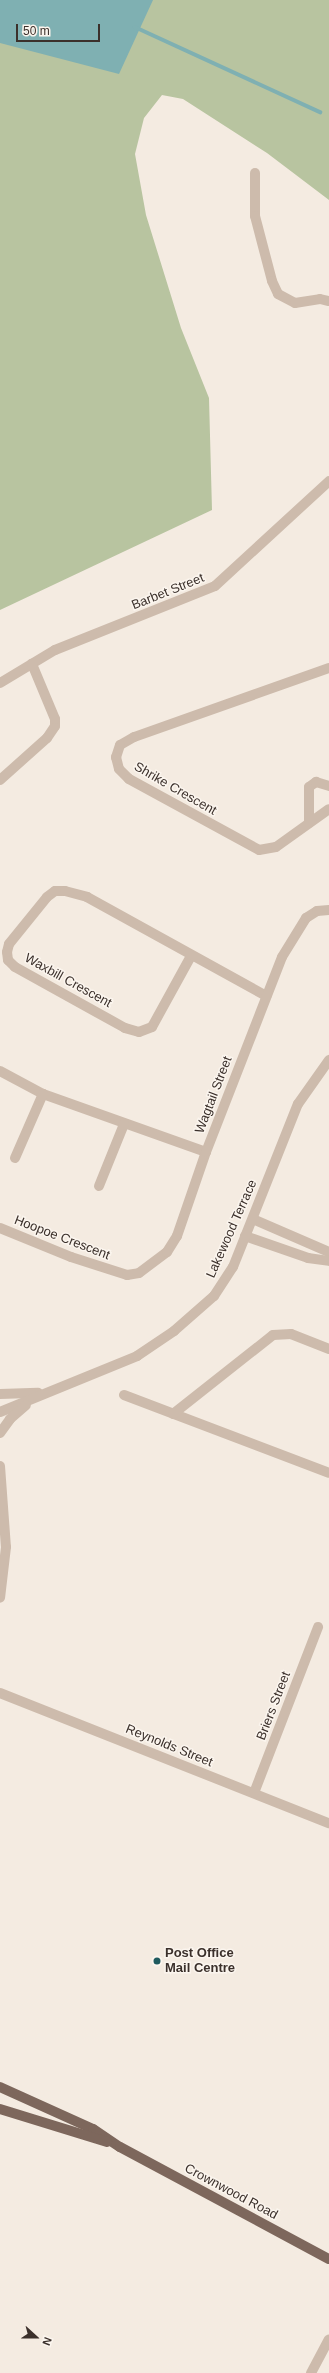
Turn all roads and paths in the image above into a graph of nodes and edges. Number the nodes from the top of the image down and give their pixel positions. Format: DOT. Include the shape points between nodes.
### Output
graph roads {
  1 [pos="255,173"];
  2 [pos="329,301"];
  3 [pos="329,481"];
  4 [pos="32,664"];
  5 [pos="329,668"];
  6 [pos="0,683"];
  7 [pos="0,780"];
  8 [pos="329,786"];
  9 [pos="329,808"];
  10 [pos="309,823"];
  11 [pos="329,910"];
  12 [pos="191,956"];
  13 [pos="266,996"];
  14 [pos="329,1060"];
  15 [pos="0,1071"];
  16 [pos="326,1072"];
  17 [pos="43,1094"];
  18 [pos="124,1124"];
  19 [pos="206,1152"];
  20 [pos="15,1158"];
  21 [pos="98,1186"];
  22 [pos="253,1219"];
  23 [pos="0,1228"];
  24 [pos="245,1236"];
  25 [pos="329,1252"];
  26 [pos="329,1261"];
  27 [pos="115,1272"];
  28 [pos="329,1349"];
  29 [pos="49,1392"];
  30 [pos="0,1394"];
  31 [pos="37,1396"];
  32 [pos="124,1396"];
  33 [pos="0,1412"];
  34 [pos="173,1414"];
  35 [pos="0,1433"];
  36 [pos="0,1466"];
  37 [pos="328,1471"];
  38 [pos="0,1598"];
  39 [pos="318,1627"];
  40 [pos="0,1693"];
  41 [pos="254,1793"];
  42 [pos="329,1823"];
  43 [pos="0,2087"];
  44 [pos="0,2109"];
  45 [pos="120,2147"];
  46 [pos="329,2259"];
  47 [pos="329,2339"];
  48 [pos="311,2373"];
  1 -- 2 [label="street" via="255,216 272,281 278,294 295,303 320,299"];
  3 -- 4 [label="street, Barbet Street" via="215,586 60,648"];
  4 -- 6 [label="street, Barbet Street"];
  4 -- 7 [label="street" via="55,720 55,726 47,738"];
  5 -- 10 [label="street, Shrike Crescent" via="134,737 120,746 117,753 119,769 129,779 253,848 272,848"];
  8 -- 10 [label="street" via="316,782 309,787"];
  9 -- 10 [label="street, Shrike Crescent"];
  11 -- 13 [label="street, Wagtail Street" via="313,912 302,922 282,957"];
  12 -- 12 [label="street, Waxbill Crescent" via="87,897 60,890 47,897 9,944 7,952 9,962 15,967 125,1028 139,1032 152,1027"];
  12 -- 13 [label="street, Waxbill Crescent"];
  13 -- 19 [label="street, Wagtail Street"];
  14 -- 16 [label="street, Lakewood Terrace"];
  15 -- 17 [label="street"];
  16 -- 22 [label="street, Lakewood Terrace" via="298,1104"];
  17 -- 18 [label="street"];
  17 -- 20 [label="street"];
  18 -- 19 [label="street"];
  18 -- 21 [label="street"];
  19 -- 27 [label="street, Wagtail Street" via="171,1248 139,1273 127,1275"];
  22 -- 24 [label="street, Lakewood Terrace"];
  22 -- 25 [label="street"];
  23 -- 27 [label="street, Hoopoe Crescent"];
  24 -- 26 [label="street" via="308,1258"];
  24 -- 29 [label="street, Lakewood Terrace" via="221,1288 174,1331 137,1356"];
  28 -- 34 [label="street" via="291,1334 273,1335"];
  29 -- 30 [label="street"];
  29 -- 31 [label="street, Lakewood Terrace"];
  31 -- 33 [label="street, Lakewood Terrace"];
  31 -- 35 [label="street" via="19,1410"];
  32 -- 34 [label="street"];
  34 -- 37 [label="street"];
  36 -- 38 [label="street" via="6,1540"];
  39 -- 41 [label="street, Briers Street"];
  40 -- 41 [label="street, Reynolds Street"];
  41 -- 42 [label="street, Reynolds Street"];
  43 -- 45 [label="main road, Crownwood Road" via="75,2120"];
  44 -- 45 [label="main road, Crownwood Road"];
  45 -- 46 [label="main road, Crownwood Road"];
  47 -- 48 [label="street"];
}
